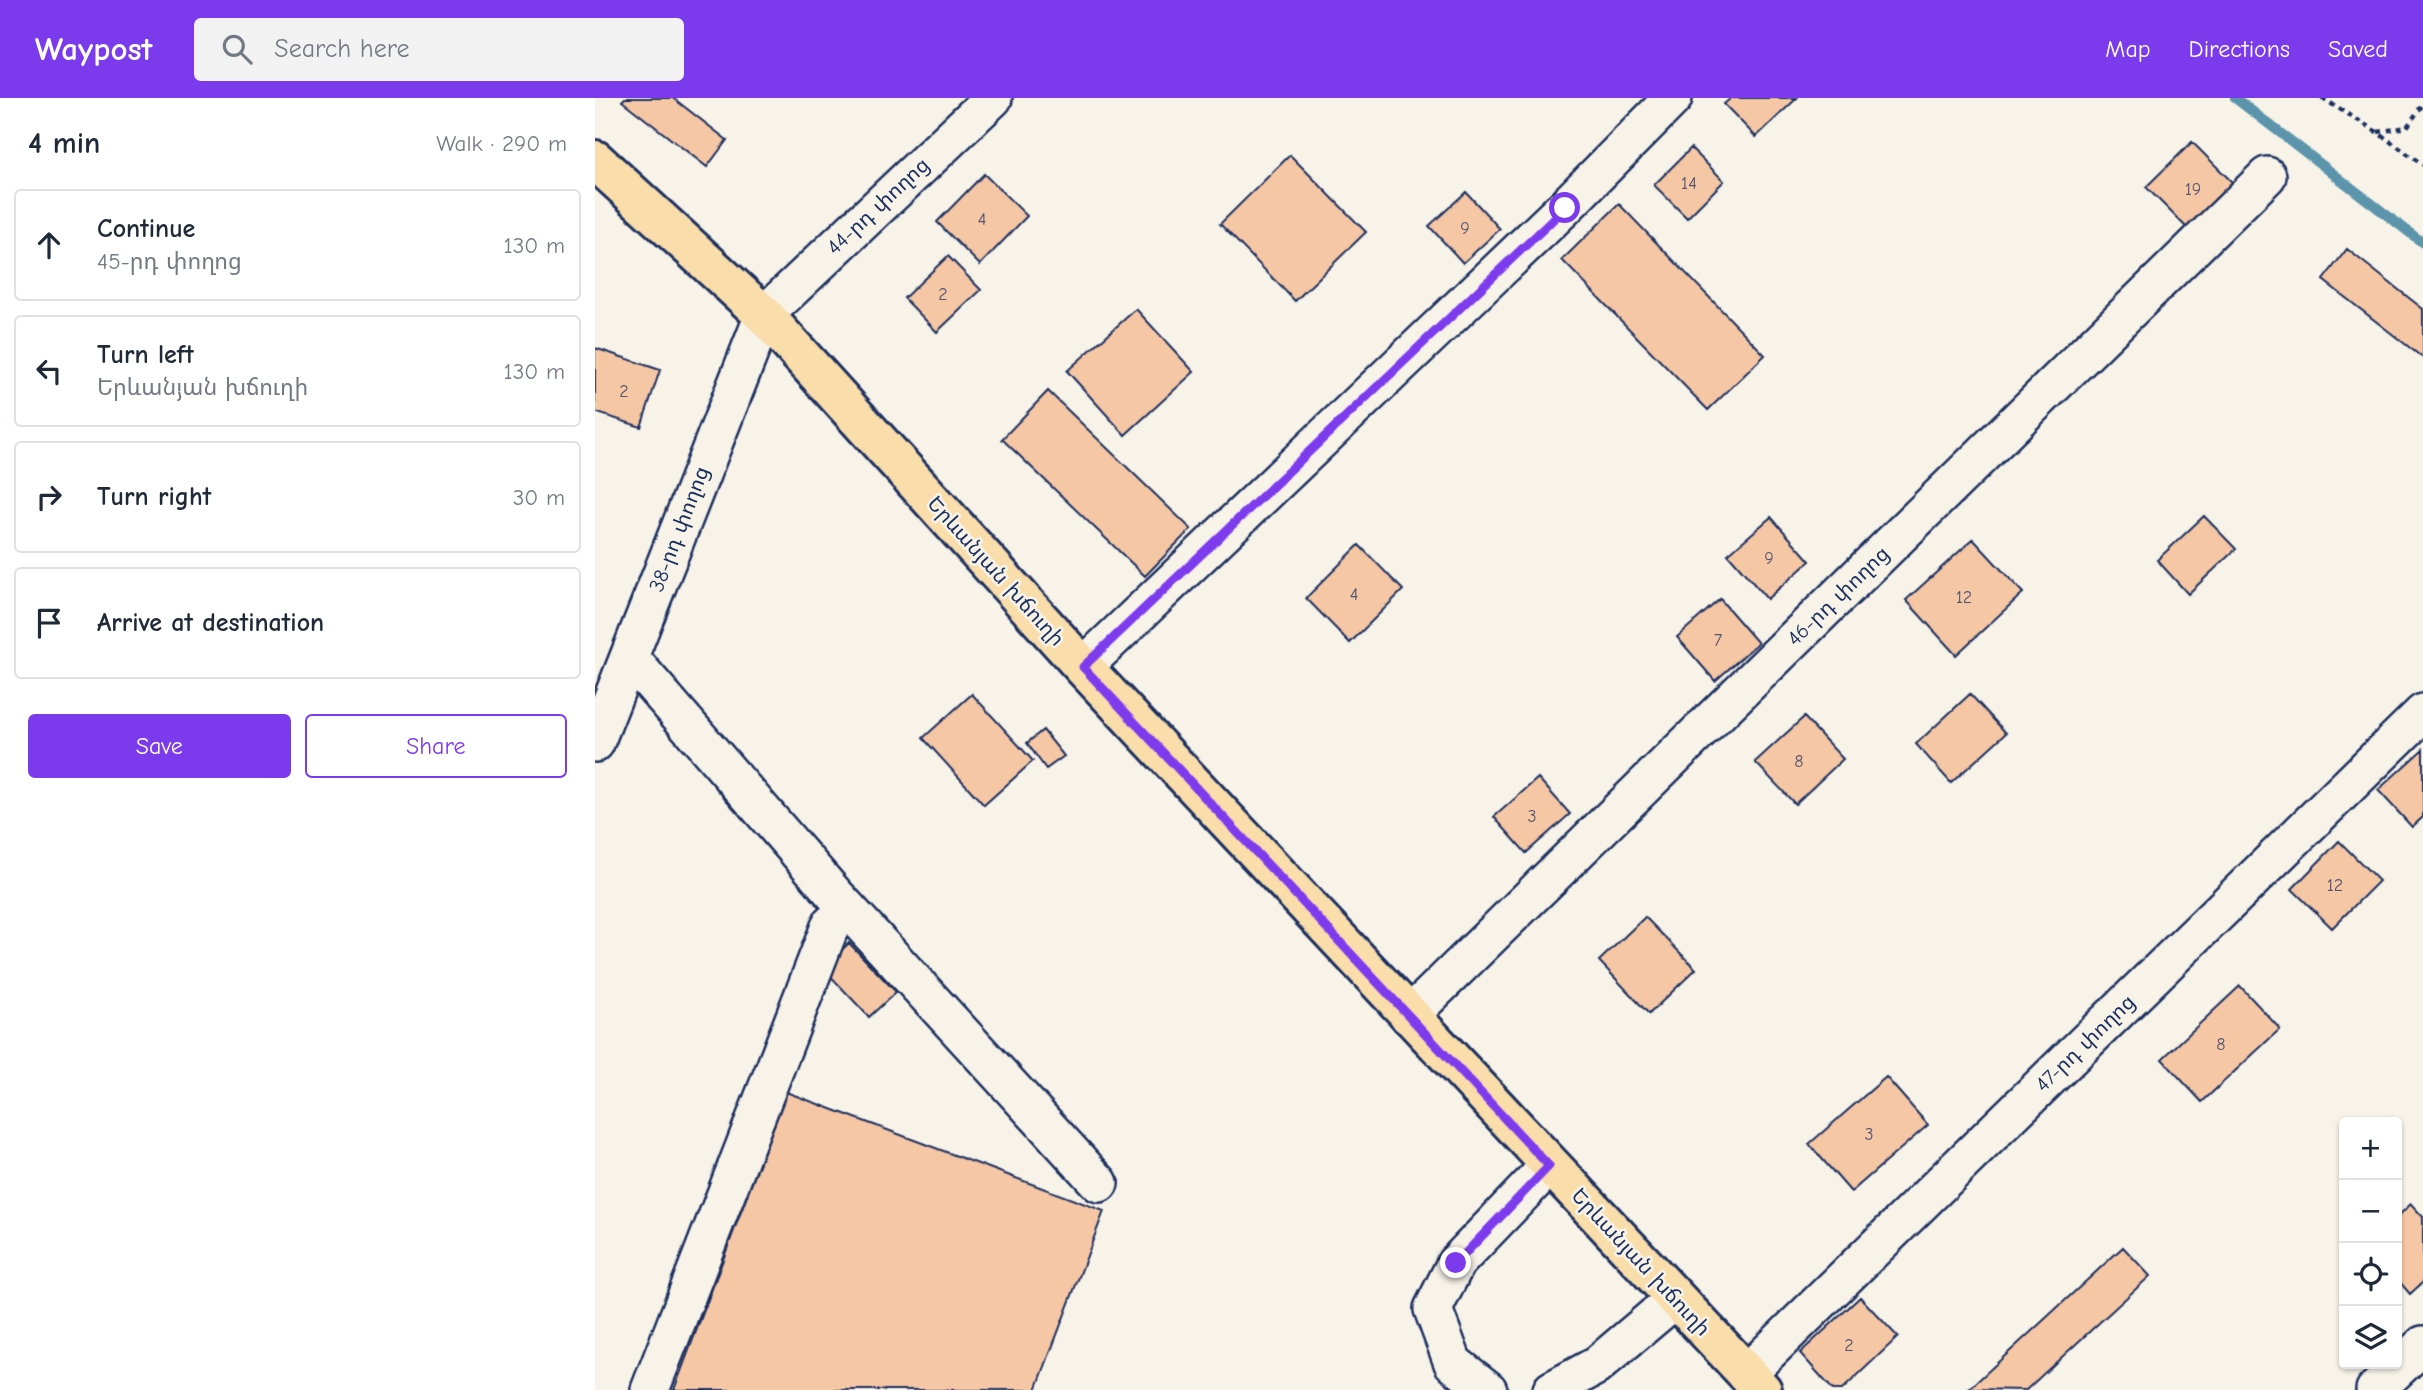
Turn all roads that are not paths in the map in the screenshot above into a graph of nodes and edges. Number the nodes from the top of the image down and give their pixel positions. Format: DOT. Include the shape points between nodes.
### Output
graph roads {
  1 [pos="993,98"];
  2 [pos="1673,98"];
  3 [pos="595,160"];
  4 [pos="2267,176"];
  5 [pos="764,315"];
  6 [pos="629,657"];
  7 [pos="1083,667"];
  8 [pos="2423,713"];
  9 [pos="595,743"];
  10 [pos="849,909"];
  11 [pos="1409,1016"];
  12 [pos="1549,1166"];
  13 [pos="1099,1183"];
  14 [pos="1675,1299"];
  15 [pos="2423,1345"];
  16 [pos="1754,1382"];
  17 [pos="650,1390"];
  18 [pos="1487,1390"];
  19 [pos="1552,1390"];
  20 [pos="2375,1390"];
  1 -- 5 [label="street, 44-րդ փողոց"];
  2 -- 7 [label="street" via="1565,208"];
  3 -- 5 [label="main road, Երևանյան խճուղի"];
  4 -- 11 [label="street, 46-րդ փողոց"];
  5 -- 6 [label="street, 38-րդ փողոց"];
  5 -- 7 [label="main road, Երևանյան խճուղի"];
  6 -- 9 [label="street, 38-րդ փողոց"];
  6 -- 10 [label="street"];
  7 -- 11 [label="main road, Երևանյան խճուղի"];
  8 -- 16 [label="street, 47-րդ փողոց"];
  10 -- 13 [label="street"];
  10 -- 17 [label="street" via="831,924"];
  11 -- 12 [label="main road, Երևանյան խճուղի"];
  12 -- 14 [label="main road, Երևանյան խճուղի"];
  12 -- 18 [label="street" via="1456,1263 1433,1308 1453,1363"];
  14 -- 16 [label="main road, Երևանյան խճուղի"];
  14 -- 19 [label="street" via="1596,1366"];
  15 -- 20 [label="street"];
}
